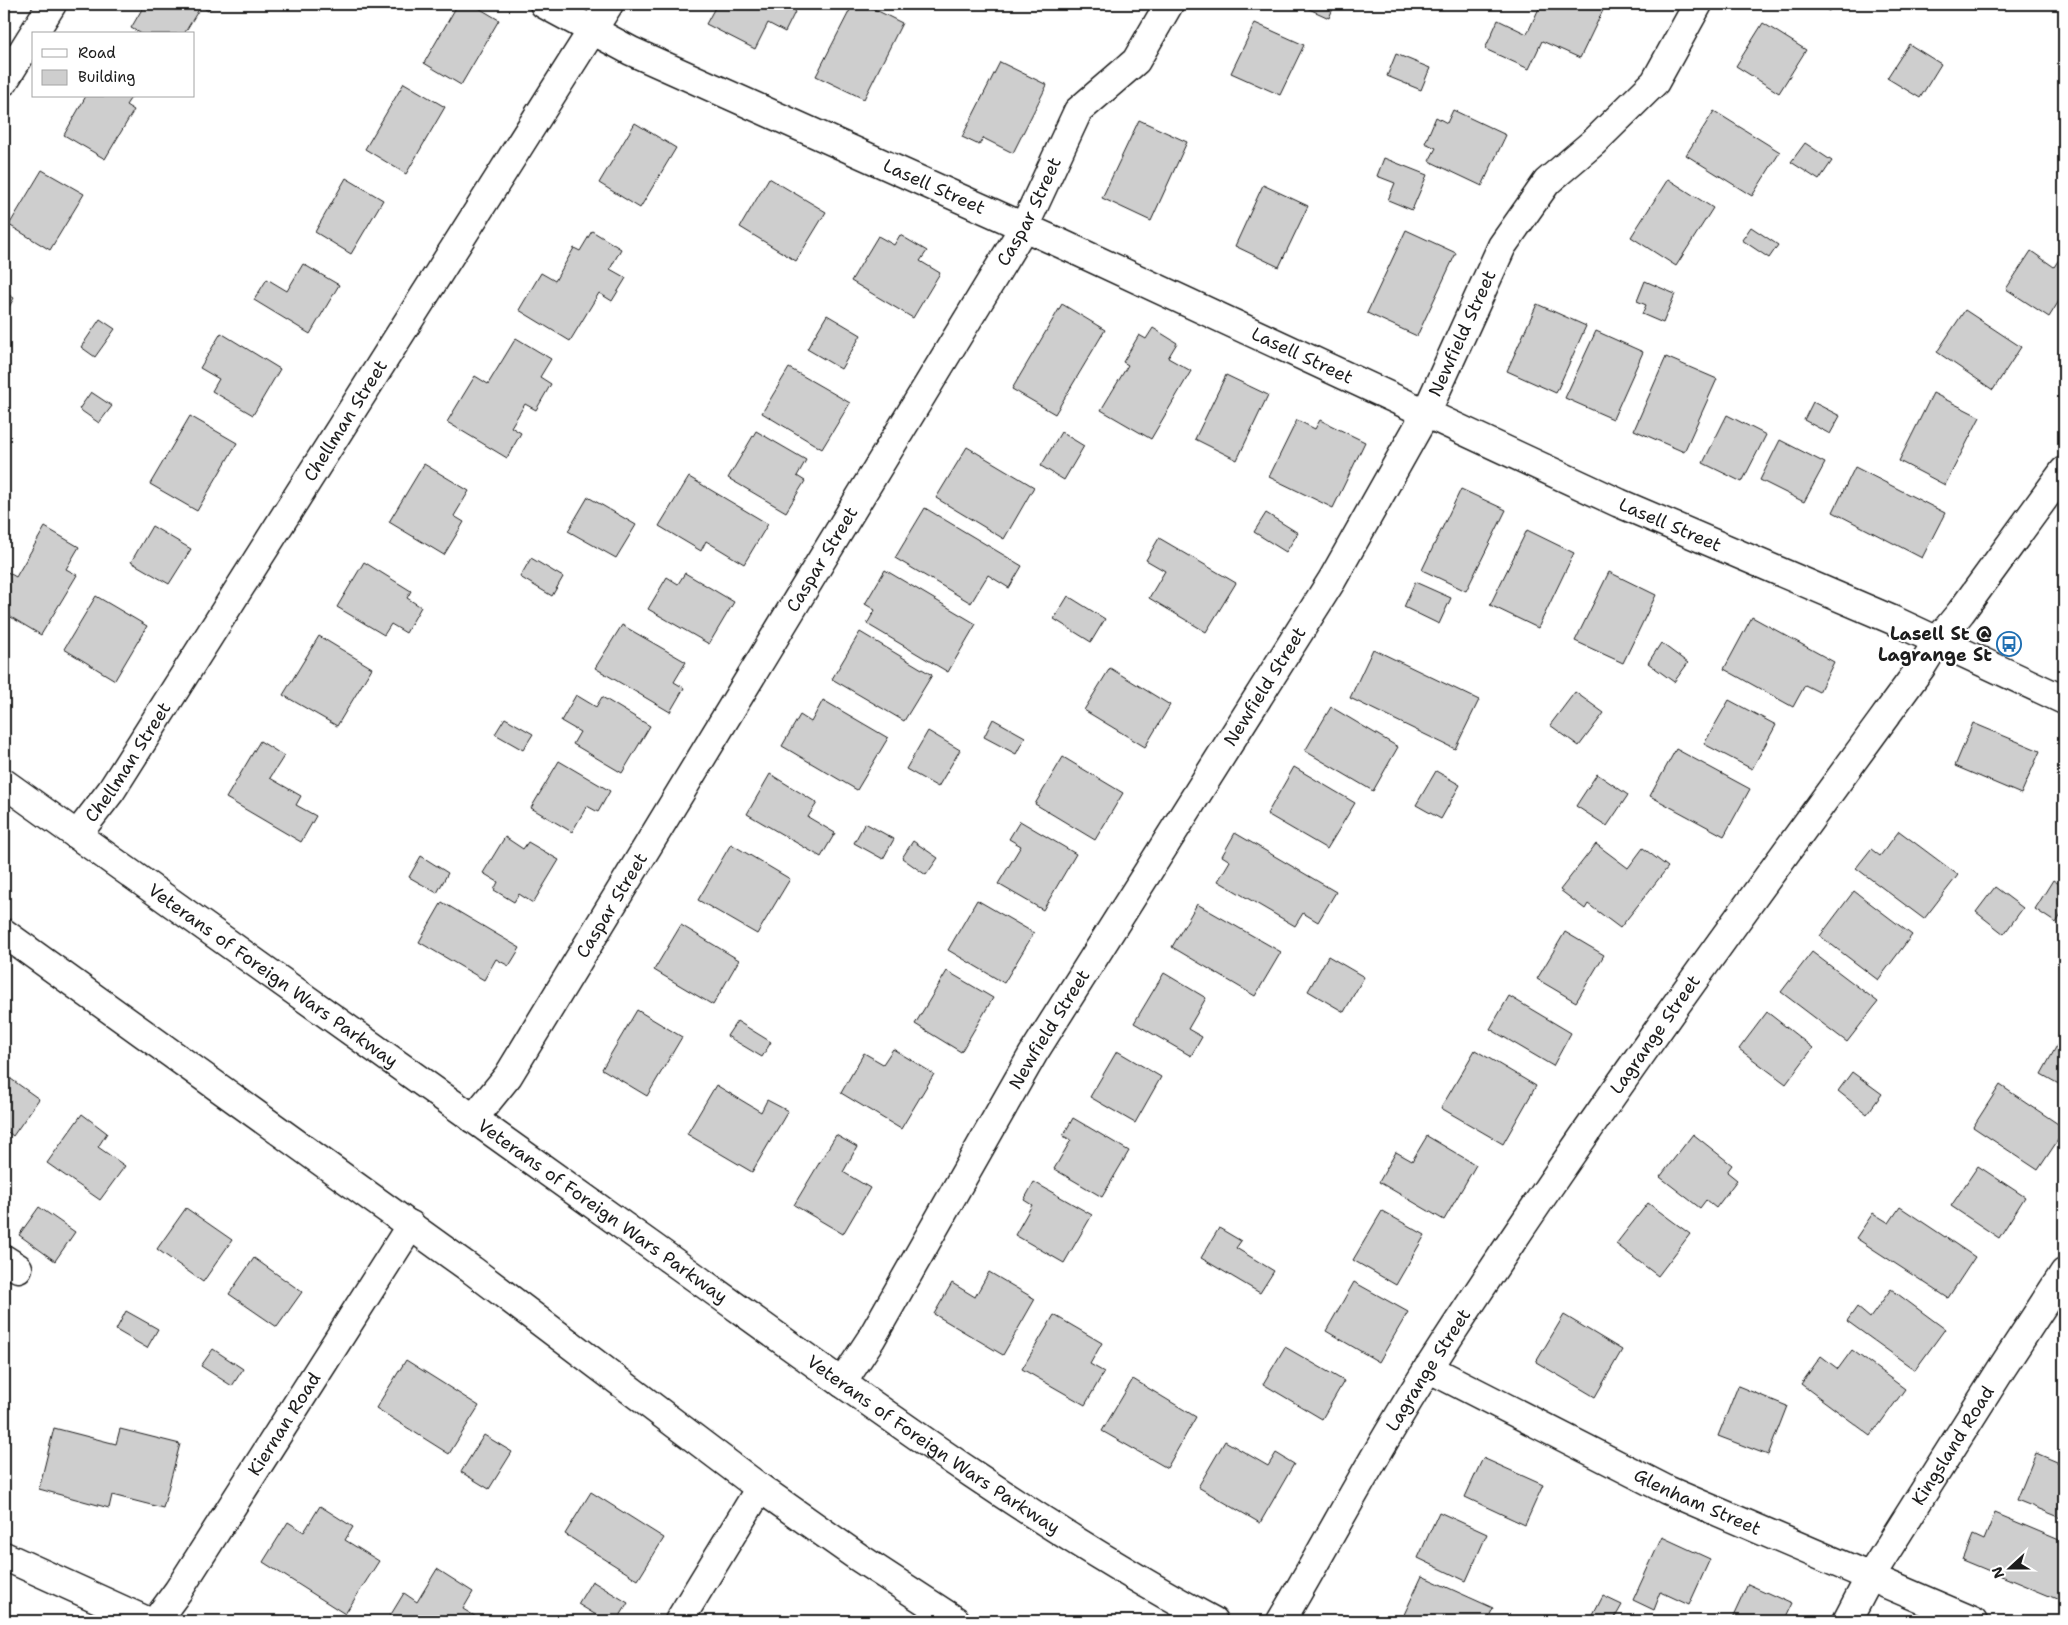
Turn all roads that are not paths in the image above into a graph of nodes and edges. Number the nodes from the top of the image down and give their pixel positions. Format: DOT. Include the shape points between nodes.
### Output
graph roads {
  1 [pos="52,4"];
  2 [pos="544,4"];
  3 [pos="609,4"];
  4 [pos="1169,4"];
  5 [pos="1698,4"];
  6 [pos="593,29"];
  7 [pos="35,32"];
  8 [pos="32,36"];
  9 [pos="4,81"];
  10 [pos="1024,227"];
  11 [pos="1426,413"];
  12 [pos="2064,471"];
  13 [pos="1938,640"];
  14 [pos="2064,700"];
  15 [pos="4,783"];
  16 [pos="77,835"];
  17 [pos="4,933"];
  18 [pos="473,1119"];
  19 [pos="411,1225"];
  20 [pos="2064,1273"];
  21 [pos="1428,1368"];
  22 [pos="842,1383"];
  23 [pos="760,1488"];
  24 [pos="4,1556"];
  25 [pos="1870,1577"];
  26 [pos="147,1621"];
  27 [pos="156,1621"];
  28 [pos="679,1621"];
  29 [pos="956,1621"];
  30 [pos="1213,1621"];
  31 [pos="1281,1621"];
  32 [pos="1847,1621"];
  33 [pos="1973,1621"];
  1 -- 7 [label="main road"];
  2 -- 6 [label="main road, Lasell Street"];
  3 -- 6 [label="main road, Chellman Street"];
  4 -- 10 [label="main road, Caspar Street" via="1136,61 1078,111"];
  5 -- 11 [label="main road, Newfield Street" via="1656,82 1547,182 1502,246"];
  6 -- 10 [label="main road, Lasell Street" via="631,51"];
  6 -- 16 [label="main road, Chellman Street" via="111,792"];
  8 -- 9 [label="main road"];
  10 -- 11 [label="main road, Lasell Street"];
  10 -- 18 [label="main road, Caspar Street" via="508,1076"];
  11 -- 13 [label="main road, Lasell Street" via="1619,503"];
  11 -- 22 [label="main road, Newfield Street" via="1332,580 1034,1054 871,1339"];
  12 -- 13 [label="main road, Lagrange Street"];
  13 -- 14 [label="main road, Lasell Street"];
  13 -- 21 [label="main road, Lagrange Street" via="1593,1123"];
  15 -- 16 [label="main road, Veterans of Foreign Wars Parkway"];
  16 -- 18 [label="main road, Veterans of Foreign Wars Parkway"];
  17 -- 19 [label="main road"];
  18 -- 22 [label="main road, Veterans of Foreign Wars Parkway"];
  19 -- 23 [label="main road"];
  19 -- 27 [label="main road, Kiernan Road"];
  20 -- 25 [label="main road, Kingsland Road"];
  21 -- 25 [label="main road, Glenham Street" via="1667,1490"];
  21 -- 31 [label="main road, Lagrange Street"];
  22 -- 30 [label="main road, Veterans of Foreign Wars Parkway" via="1055,1528"];
  23 -- 28 [label="main road"];
  23 -- 29 [label="main road"];
  24 -- 26 [label="main road"];
  25 -- 32 [label="main road, Kingsland Road"];
  25 -- 33 [label="main road, Glenham Street"];
}
